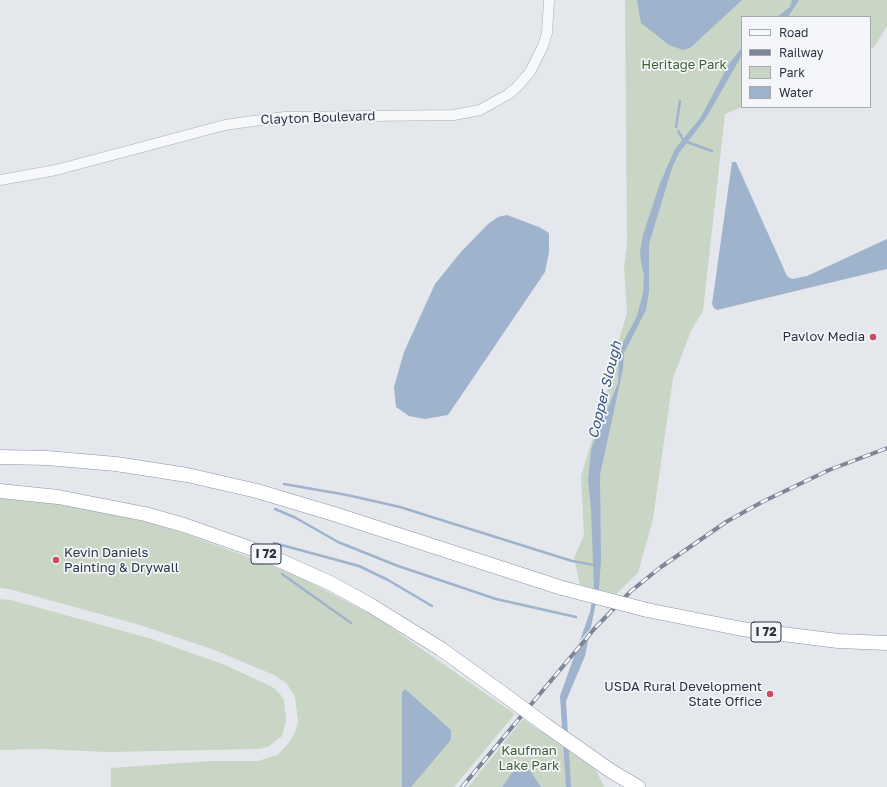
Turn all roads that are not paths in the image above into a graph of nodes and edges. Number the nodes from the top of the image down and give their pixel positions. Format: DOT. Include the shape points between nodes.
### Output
graph roads {
  1 [pos="549,0"];
  2 [pos="0,180"];
  3 [pos="0,457"];
  4 [pos="0,491"];
  5 [pos="887,643"];
  6 [pos="638,787"];
  1 -- 2 [label="street, Clayton Boulevard" via="547,33 530,72 507,95 480,110 454,115 285,117 225,125 56,170"];
  3 -- 5 [label="highway, I 72, bridge" via="116,464 187,475 334,514 562,588 647,610 742,629 838,641"];
  4 -- 6 [label="highway, I 72, bridge" via="58,497 145,514 261,552 332,584 435,645 611,771"];
}
